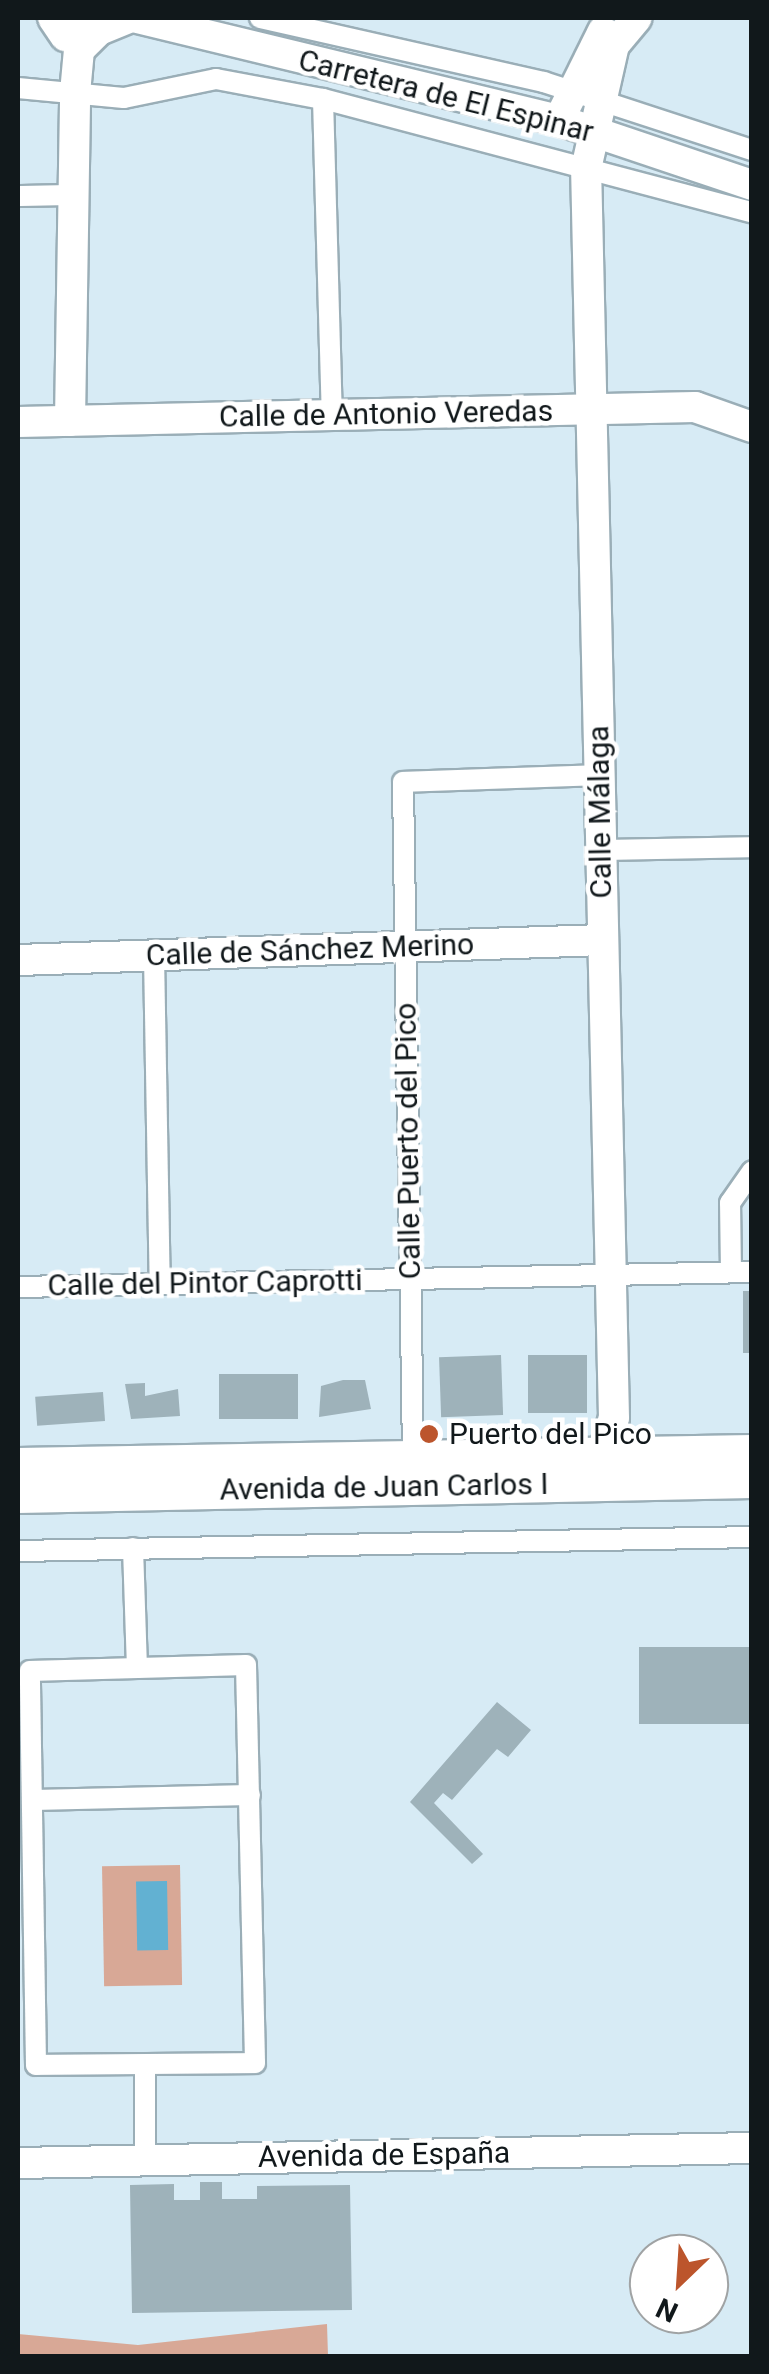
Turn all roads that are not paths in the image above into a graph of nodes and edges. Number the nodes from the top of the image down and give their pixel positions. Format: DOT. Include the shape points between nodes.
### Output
graph roads {
  1 [pos="128,18"];
  2 [pos="137,18"];
  3 [pos="260,18"];
  4 [pos="614,18"];
  5 [pos="637,18"];
  6 [pos="70,27"];
  7 [pos="18,88"];
  8 [pos="74,93"];
  9 [pos="586,94"];
  10 [pos="322,99"];
  11 [pos="558,120"];
  12 [pos="607,136"];
  13 [pos="752,150"];
  14 [pos="586,169"];
  15 [pos="752,186"];
  16 [pos="72,195"];
  17 [pos="18,196"];
  18 [pos="752,212"];
  19 [pos="591,410"];
  20 [pos="332,416"];
  21 [pos="70,421"];
  22 [pos="18,422"];
  23 [pos="752,427"];
  24 [pos="599,775"];
  25 [pos="752,847"];
  26 [pos="601,850"];
  27 [pos="603,940"];
  28 [pos="405,946"];
  29 [pos="154,955"];
  30 [pos="18,960"];
  31 [pos="752,1171"];
  32 [pos="741,1261"];
  33 [pos="610,1275"];
  34 [pos="410,1279"];
  35 [pos="160,1284"];
  36 [pos="18,1287"];
  37 [pos="752,1450"];
  38 [pos="604,1452"];
  39 [pos="413,1456"];
  40 [pos="18,1463"];
  41 [pos="752,1479"];
  42 [pos="18,1494"];
  43 [pos="752,1503"];
  44 [pos="18,1517"];
  45 [pos="752,1536"];
  46 [pos="133,1548"];
  47 [pos="18,1550"];
  48 [pos="136,1668"];
  49 [pos="250,1795"];
  50 [pos="34,1800"];
  51 [pos="145,2067"];
  52 [pos="752,2148"];
  53 [pos="146,2160"];
  54 [pos="18,2162"];
  1 -- 6 [label="street" via="99,30"];
  2 -- 11 [label="street, Carretera de El Espinar"];
  3 -- 9 [label="street"];
  4 -- 9 [label="street"];
  5 -- 9 [label="street"];
  6 -- 8 [label="street"];
  7 -- 8 [label="street"];
  8 -- 10 [label="street" via="124,98 216,80"];
  8 -- 16 [label="street"];
  9 -- 11 [label="street"];
  9 -- 12 [label="street, Calle Málaga"];
  9 -- 13 [label="street"];
  10 -- 14 [label="street"];
  10 -- 20 [label="street"];
  11 -- 12 [label="street, Carretera de El Espinar"];
  11 -- 14 [label="street, Calle Málaga"];
  12 -- 14 [label="street, Calle Málaga"];
  12 -- 15 [label="street, Carretera de El Espinar"];
  14 -- 18 [label="street" via="691,191"];
  14 -- 19 [label="street, Calle Málaga"];
  16 -- 17 [label="street"];
  16 -- 21 [label="street"];
  19 -- 20 [label="street, Calle de Antonio Veredas"];
  19 -- 23 [label="street, Calle de Antonio Veredas" via="695,408"];
  19 -- 24 [label="street, Calle Málaga"];
  20 -- 21 [label="street, Calle de Antonio Veredas"];
  21 -- 22 [label="street, Calle de Antonio Veredas"];
  24 -- 26 [label="street, Calle Málaga"];
  24 -- 28 [label="street, Calle Puerto del Pico" via="402,782"];
  25 -- 26 [label="street"];
  26 -- 27 [label="street, Calle Málaga"];
  27 -- 28 [label="street, Calle de Sánchez Merino"];
  27 -- 33 [label="street, Calle Málaga"];
  28 -- 29 [label="street, Calle de Sánchez Merino"];
  28 -- 34 [label="street, Calle Puerto del Pico"];
  29 -- 30 [label="street, Calle de Sánchez Merino"];
  29 -- 35 [label="street"];
  31 -- 32 [label="street" via="730,1203"];
  32 -- 33 [label="street, Calle del Pintor Caprotti"];
  33 -- 34 [label="street, Calle del Pintor Caprotti"];
  33 -- 38 [label="street, Calle Málaga" via="614,1418"];
  34 -- 35 [label="street, Calle del Pintor Caprotti"];
  34 -- 39 [label="street, Calle Puerto del Pico"];
  35 -- 36 [label="street, Calle del Pintor Caprotti"];
  37 -- 38 [label="street, Avenida de Juan Carlos I"];
  38 -- 39 [label="street, Avenida de Juan Carlos I"];
  39 -- 40 [label="street, Avenida de Juan Carlos I"];
  41 -- 42 [label="highway, Avenida de Juan Carlos I"];
  43 -- 44 [label="highway, Avenida de Juan Carlos I"];
  45 -- 46 [label="street, Avenida de Juan Carlos I"];
  46 -- 47 [label="street, Avenida de Juan Carlos I"];
  46 -- 48 [label="street"];
  48 -- 49 [label="street" via="246,1666"];
  48 -- 50 [label="street" via="30,1671"];
  49 -- 50 [label="street"];
  49 -- 51 [label="street" via="256,2063"];
  50 -- 51 [label="street" via="36,2065"];
  51 -- 53 [label="street"];
  52 -- 53 [label="street, Avenida de España"];
  53 -- 54 [label="street, Avenida de España"];
}
